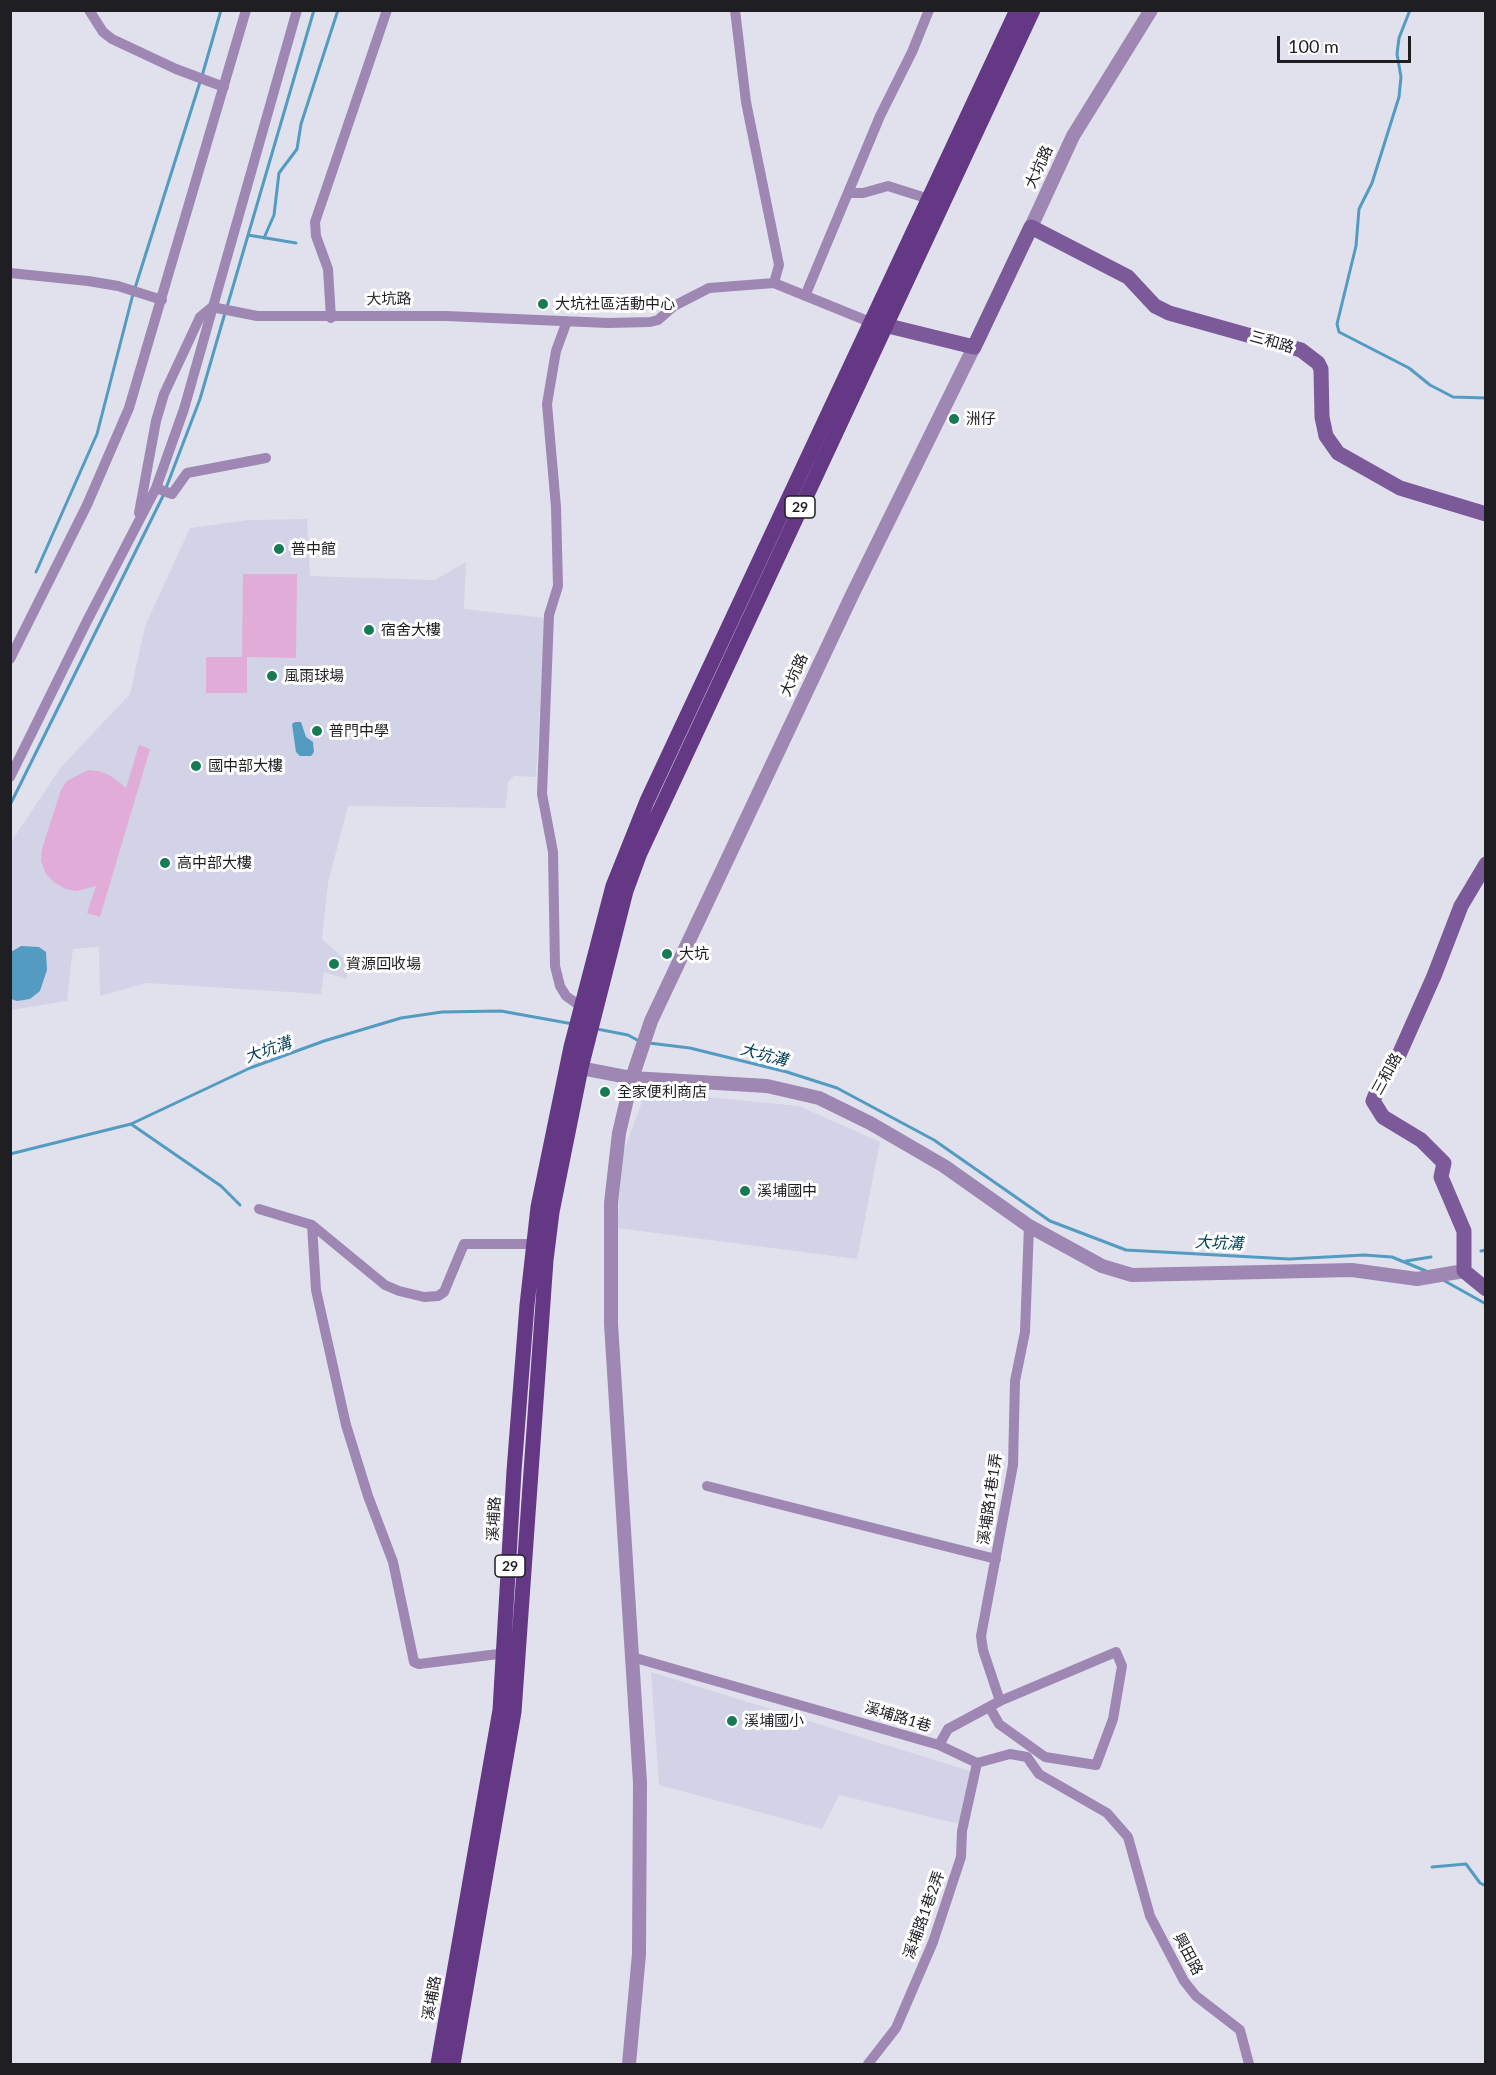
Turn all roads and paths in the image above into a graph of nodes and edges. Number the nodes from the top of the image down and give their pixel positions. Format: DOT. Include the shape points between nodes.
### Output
graph roads {
  1 [pos="89,10"];
  2 [pos="246,10"];
  3 [pos="297,10"];
  4 [pos="387,10"];
  5 [pos="735,10"];
  6 [pos="929,10"];
  7 [pos="1017,10"];
  8 [pos="1033,10"];
  9 [pos="1151,10"];
  10 [pos="224,87"];
  11 [pos="850,193"];
  12 [pos="929,199"];
  13 [pos="1031,227"];
  14 [pos="10,273"];
  15 [pos="774,283"];
  16 [pos="805,296"];
  17 [pos="162,300"];
  18 [pos="212,308"];
  19 [pos="331,318"];
  20 [pos="567,321"];
  21 [pos="878,323"];
  22 [pos="974,347"];
  23 [pos="266,458"];
  24 [pos="156,488"];
  25 [pos="1485,514"];
  26 [pos="136,525"];
  27 [pos="10,659"];
  28 [pos="10,777"];
  29 [pos="1485,864"];
  30 [pos="588,1009"];
  31 [pos="574,1067"];
  32 [pos="632,1078"];
  33 [pos="259,1209"];
  34 [pos="312,1225"];
  35 [pos="1029,1226"];
  36 [pos="533,1244"];
  37 [pos="1458,1272"];
  38 [pos="1485,1289"];
  39 [pos="706,1486"];
  40 [pos="996,1559"];
  41 [pos="506,1653"];
  42 [pos="632,1657"];
  43 [pos="1000,1701"];
  44 [pos="990,1708"];
  45 [pos="939,1745"];
  46 [pos="977,1763"];
  47 [pos="438,2064"];
  48 [pos="453,2064"];
  49 [pos="629,2064"];
  50 [pos="868,2064"];
  51 [pos="1249,2064"];
  1 -- 10 [label="street" via="104,32 118,43"];
  2 -- 10 [label="street"];
  3 -- 18 [label="street"];
  4 -- 19 [label="street" via="315,222 328,269"];
  5 -- 15 [label="street" via="746,102 779,265"];
  6 -- 11 [label="street"];
  7 -- 12 [label="main road, 29"];
  8 -- 21 [label="main road, 29"];
  9 -- 13 [label="street, 大坑路" via="1073,136"];
  10 -- 17 [label="street"];
  11 -- 12 [label="street" via="888,186"];
  11 -- 16 [label="street"];
  12 -- 21 [label="main road, 29"];
  13 -- 22 [label="main road, 大坑路"];
  13 -- 25 [label="main road, 三和路" via="1128,277 1155,306 1169,313 1301,350 1321,369 1322,417 1326,436 1338,453 1400,488"];
  14 -- 17 [label="street" via="98,282"];
  15 -- 16 [label="street, 大坑路"];
  15 -- 20 [label="street, 大坑路" via="709,288 650,322"];
  16 -- 21 [label="street, 大坑路"];
  17 -- 27 [label="street" via="129,408 87,505"];
  18 -- 19 [label="street, 大坑路" via="257,316"];
  18 -- 24 [label="street" via="184,409"];
  18 -- 26 [label="street" via="200,317 164,394"];
  19 -- 20 [label="street, 大坑路" via="446,316"];
  20 -- 30 [label="street" via="556,351 547,404 558,586 549,615 542,794 553,852 555,966 566,996"];
  21 -- 22 [label="main road, 大坑路"];
  21 -- 30 [label="main road, 29" via="640,853"];
  22 -- 32 [label="street, 大坑路" via="651,1021"];
  23 -- 24 [label="street" via="187,474 172,494"];
  24 -- 26 [label="street"];
  26 -- 28 [label="street"];
  29 -- 37 [label="main road, 三和路" via="1461,906 1398,1057 1372,1101 1383,1117 1421,1140 1444,1163 1441,1178 1464,1231"];
  30 -- 31 [label="main road, 溪埔路 / 29"];
  31 -- 32 [label="street"];
  31 -- 36 [label="main road, 溪埔路 / 29" via="538,1207"];
  31 -- 48 [label="main road, 溪埔路 / 29" via="546,1260 514,1712"];
  32 -- 35 [label="street" via="767,1086 819,1098 944,1166"];
  32 -- 42 [label="street" via="619,1133 610,1254 618,1468"];
  33 -- 34 [label="street"];
  34 -- 36 [label="street" via="385,1285 424,1296 444,1292 464,1244"];
  34 -- 41 [label="street" via="316,1290 346,1425 393,1562 414,1662"];
  35 -- 37 [label="street" via="1102,1266 1132,1275 1352,1270 1417,1279"];
  35 -- 40 [label="street, 溪埔路1巷1弄" via="1026,1332 1015,1381 1013,1465"];
  36 -- 41 [label="main road, 溪埔路 / 29" via="514,1471"];
  37 -- 38 [label="main road"];
  39 -- 40 [label="street"];
  40 -- 43 [label="street, 溪埔路1巷1弄" via="981,1636"];
  41 -- 47 [label="main road, 溪埔路 / 29" via="500,1710"];
  42 -- 45 [label="street, 溪埔路1巷"];
  42 -- 49 [label="street" via="640,1783 639,1954"];
  43 -- 44 [label="street"];
  43 -- 44 [label="street" via="1116,1652 1122,1666 1113,1719 1096,1765 1045,1757 999,1724"];
  44 -- 45 [label="street" via="948,1729"];
  45 -- 46 [label="street, 溪埔路1巷"];
  46 -- 50 [label="street, 溪埔路1巷2弄" via="962,1831 961,1857 933,1942 896,2028"];
  46 -- 51 [label="street, 興田路" via="1010,1754 1027,1758 1039,1773 1107,1813 1128,1837 1150,1916 1184,1981 1196,1996 1240,2030"];
}
